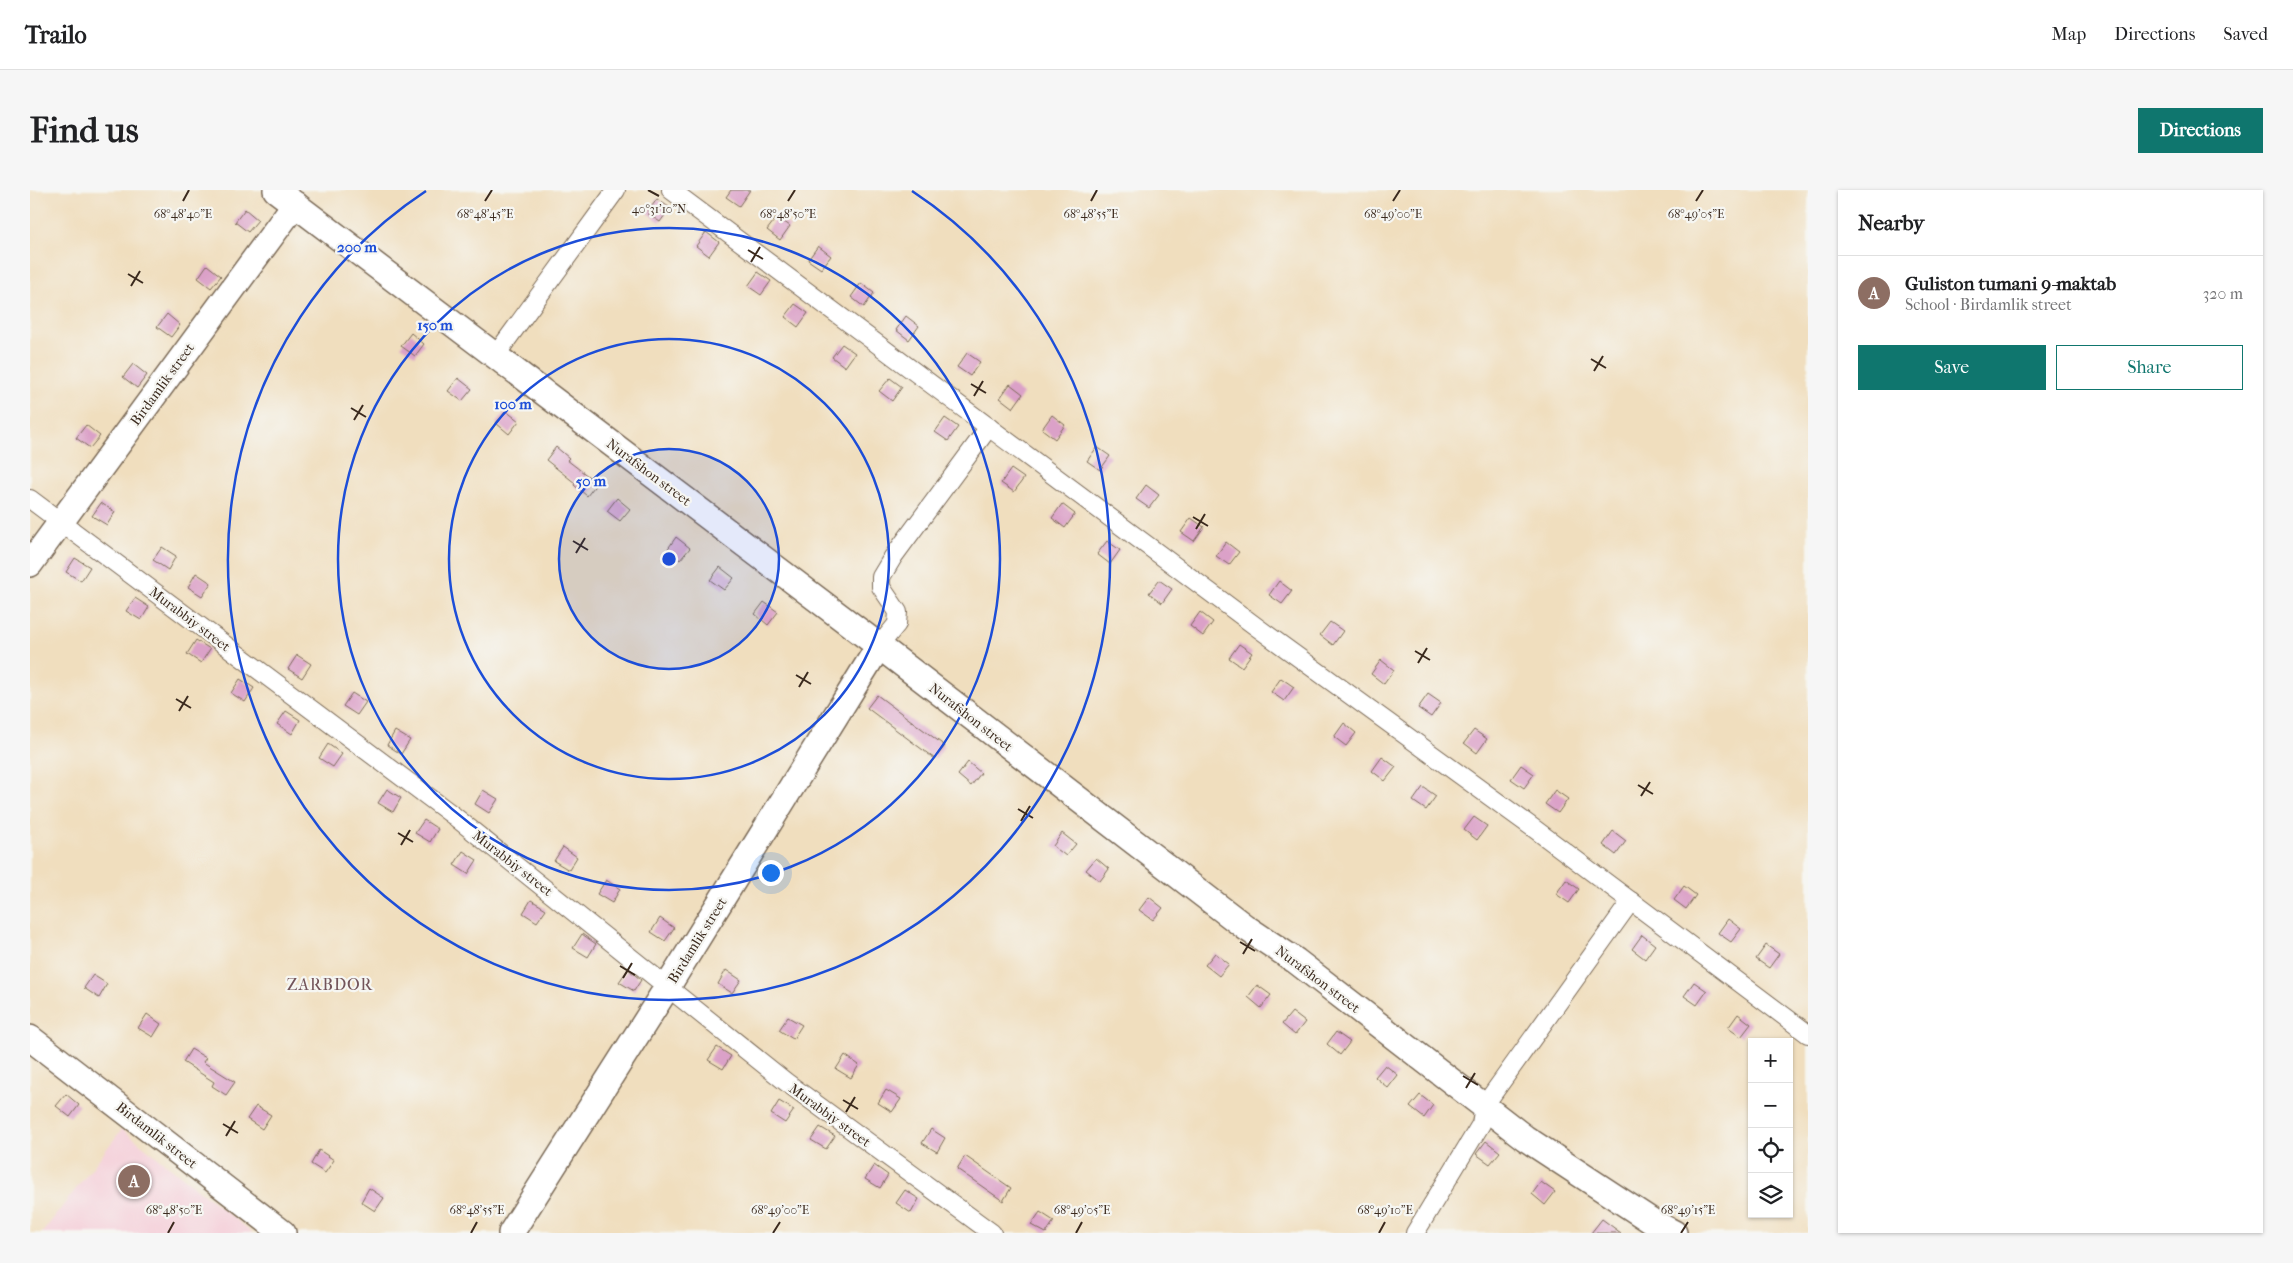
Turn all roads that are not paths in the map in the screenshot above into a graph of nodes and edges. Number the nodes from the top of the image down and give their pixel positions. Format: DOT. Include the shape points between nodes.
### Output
graph roads {
  1 [pos="616,190"];
  2 [pos="670,190"];
  3 [pos="285,197"];
  4 [pos="495,356"];
  5 [pos="989,426"];
  6 [pos="30,499"];
  7 [pos="61,522"];
  8 [pos="30,564"];
  9 [pos="879,646"];
  10 [pos="1631,901"];
  11 [pos="668,986"];
  12 [pos="1808,1034"];
  13 [pos="30,1038"];
  14 [pos="1484,1106"];
  15 [pos="283,1233"];
  16 [pos="511,1233"];
  17 [pos="992,1233"];
  18 [pos="1415,1233"];
  19 [pos="1674,1233"];
  1 -- 4 [label="street"];
  2 -- 5 [label="street"];
  3 -- 4 [label="street, Nurafshon street"];
  3 -- 7 [label="street, Birdamlik street"];
  4 -- 9 [label="street, Nurafshon street"];
  5 -- 9 [label="street" via="881,577 882,587 898,612 896,624"];
  5 -- 10 [label="street"];
  6 -- 7 [label="street, Murabbiy street"];
  7 -- 8 [label="street, Birdamlik street"];
  7 -- 11 [label="street, Murabbiy street" via="454,816"];
  9 -- 11 [label="street, Birdamlik street"];
  9 -- 14 [label="street, Nurafshon street" via="1198,892 1296,962"];
  10 -- 12 [label="street"];
  10 -- 14 [label="street"];
  11 -- 16 [label="street, Birdamlik street"];
  11 -- 17 [label="street, Murabbiy street" via="786,1082"];
  13 -- 15 [label="street, Birdamlik street"];
  14 -- 18 [label="street" via="1481,1124"];
  14 -- 19 [label="street, Nurafshon street" via="1525,1138"];
}
